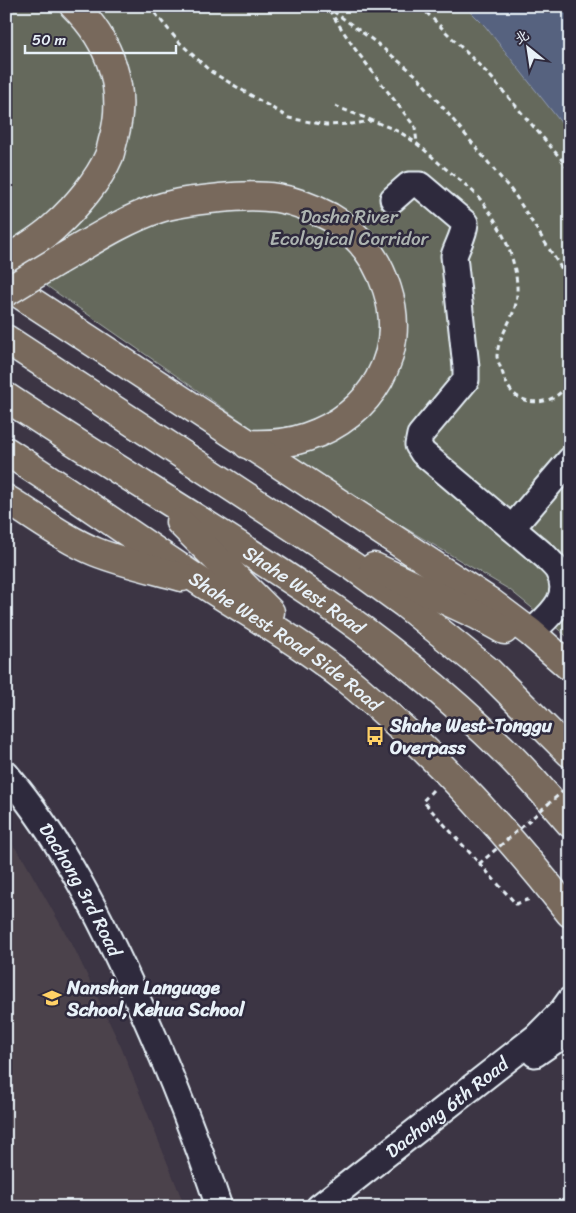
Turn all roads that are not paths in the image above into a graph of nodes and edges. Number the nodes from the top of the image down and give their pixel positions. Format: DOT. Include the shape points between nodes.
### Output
graph roads {
  1 [pos="74,6"];
  2 [pos="392,199"];
  3 [pos="6,260"];
  4 [pos="6,285"];
  5 [pos="6,292"];
  6 [pos="6,339"];
  7 [pos="6,397"];
  8 [pos="247,444"];
  9 [pos="6,451"];
  10 [pos="570,460"];
  11 [pos="143,486"];
  12 [pos="6,499"];
  13 [pos="512,528"];
  14 [pos="298,531"];
  15 [pos="203,583"];
  16 [pos="531,633"];
  17 [pos="308,650"];
  18 [pos="570,667"];
  19 [pos="570,753"];
  20 [pos="6,774"];
  21 [pos="570,823"];
  22 [pos="570,914"];
  23 [pos="570,1000"];
  24 [pos="570,1034"];
  25 [pos="219,1207"];
  26 [pos="319,1207"];
  27 [pos="343,1207"];
  1 -- 3 [label="main road" via="98,33 114,70 118,110 109,156 92,184 56,226"];
  2 -- 13 [label="street" via="409,185 420,185 465,222 464,235 454,256 466,380 420,435 418,445 423,453"];
  4 -- 8 [label="main road"];
  5 -- 8 [label="main road, bridge" via="111,230 158,208 198,200 263,196 300,203 329,217 355,235 370,252 385,281 391,303 392,339 388,359 381,377 357,408 340,421 308,437 280,444"];
  6 -- 14 [label="main road"];
  7 -- 11 [label="main road, Shahe West Road"];
  8 -- 16 [label="main road" via="490,602"];
  9 -- 15 [label="main road, Shahe West Road Side Road"];
  10 -- 13 [label="street"];
  11 -- 17 [label="main road"];
  11 -- 21 [label="main road, Shahe West Road" via="308,591 364,631 492,739"];
  12 -- 15 [label="main road" via="95,551"];
  13 -- 16 [label="street" via="560,573 564,590 558,607"];
  14 -- 18 [label="main road" via="477,615"];
  14 -- 19 [label="main road" via="405,604 488,671"];
  15 -- 17 [label="main road, Shahe West Road Side Road"];
  16 -- 18 [label="main road"];
  17 -- 22 [label="main road, Shahe West Road Side Road" via="389,716 455,780 521,853"];
  20 -- 25 [label="street, Dachong 3rd Road" via="54,841 112,946 181,1102"];
  23 -- 26 [label="street, Dachong 6th Road" via="536,1037"];
  24 -- 27 [label="street, Dachong 6th Road" via="544,1047"];
}
